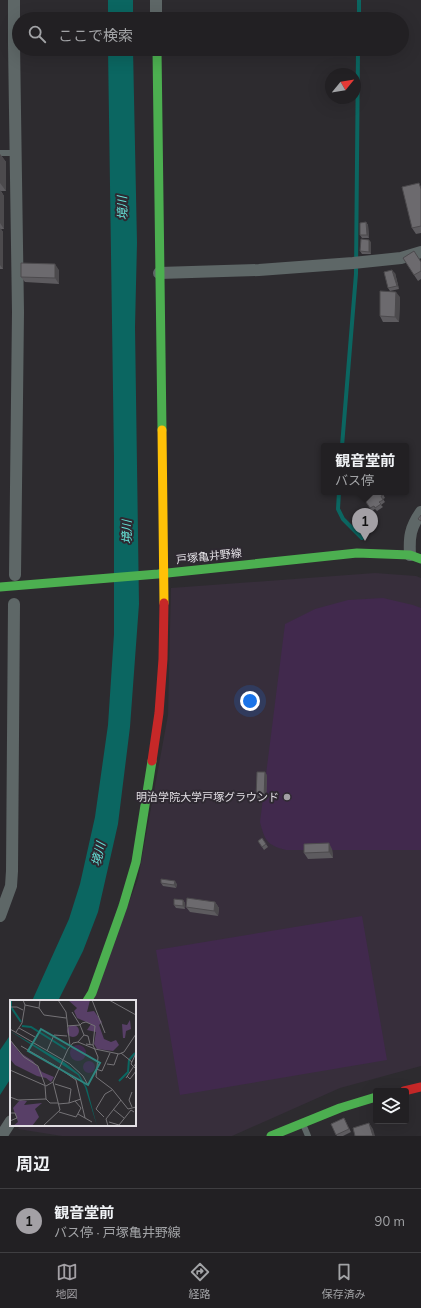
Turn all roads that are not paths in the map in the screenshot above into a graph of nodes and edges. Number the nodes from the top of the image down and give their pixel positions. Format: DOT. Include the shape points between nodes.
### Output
graph roads {
  1 [pos="14,0"];
  2 [pos="156,0"];
  3 [pos="14,12"];
  4 [pos="156,12"];
  5 [pos="14,56"];
  6 [pos="157,56"];
  7 [pos="15,153"];
  8 [pos="0,154"];
  9 [pos="421,252"];
  10 [pos="159,272"];
  11 [pos="421,512"];
  12 [pos="416,557"];
  13 [pos="161,573"];
  14 [pos="15,575"];
  15 [pos="0,587"];
  16 [pos="14,604"];
  17 [pos="0,916"];
  18 [pos="88,1000"];
  19 [pos="421,1087"];
  20 [pos="409,1090"];
  21 [pos="373,1098"];
  22 [pos="303,1122"];
  23 [pos="10,1123"];
  24 [pos="2,1135"];
  25 [pos="272,1136"];
  26 [pos="308,1136"];
  1 -- 3 [label="street"];
  2 -- 4 [label="street"];
  5 -- 7 [label="street"];
  6 -- 10 [label="street"];
  7 -- 8 [label="lane"];
  7 -- 14 [label="street" via="18,312"];
  9 -- 10 [label="street" via="401,258 359,263 259,270"];
  10 -- 13 [label="street"];
  11 -- 12 [label="street" via="409,537"];
  12 -- 13 [label="street, 戸塚亀井野線" via="357,553"];
  13 -- 15 [label="street, 戸塚亀井野線"];
  13 -- 18 [label="street" via="163,659 159,713 136,862 123,906"];
  16 -- 17 [label="street" via="12,872 11,886"];
  19 -- 20 [label="street"];
  21 -- 22 [label="street"];
  22 -- 25 [label="street"];
  22 -- 26 [label="lane"];
  23 -- 24 [label="street"];
}
